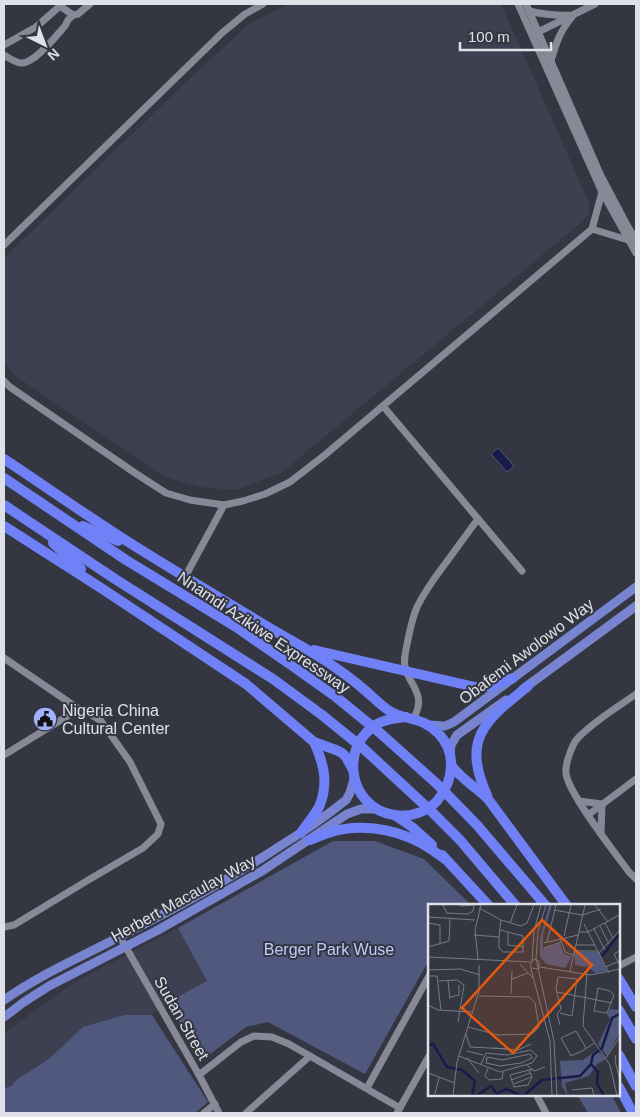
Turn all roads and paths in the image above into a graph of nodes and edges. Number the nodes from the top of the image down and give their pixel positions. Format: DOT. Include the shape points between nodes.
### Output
graph roads {
  1 [pos="90,4"];
  2 [pos="263,4"];
  3 [pos="518,4"];
  4 [pos="526,4"];
  5 [pos="595,4"];
  6 [pos="61,5"];
  7 [pos="529,11"];
  8 [pos="573,14"];
  9 [pos="73,15"];
  10 [pos="535,34"];
  11 [pos="4,45"];
  12 [pos="4,55"];
  13 [pos="550,61"];
  14 [pos="602,192"];
  15 [pos="592,229"];
  16 [pos="628,240"];
  17 [pos="636,240"];
  18 [pos="4,245"];
  19 [pos="636,253"];
  20 [pos="4,382"];
  21 [pos="383,406"];
  22 [pos="4,459"];
  23 [pos="4,478"];
  24 [pos="4,505"];
  25 [pos="224,505"];
  26 [pos="59,515"];
  27 [pos="478,518"];
  28 [pos="30,522"];
  29 [pos="4,526"];
  30 [pos="144,552"];
  31 [pos="522,571"];
  32 [pos="185,577"];
  33 [pos="636,587"];
  34 [pos="101,588"];
  35 [pos="636,606"];
  36 [pos="294,642"];
  37 [pos="4,658"];
  38 [pos="406,672"];
  39 [pos="512,678"];
  40 [pos="528,686"];
  41 [pos="636,694"];
  42 [pos="80,709"];
  43 [pos="410,718"];
  44 [pos="428,725"];
  45 [pos="314,742"];
  46 [pos="4,754"];
  47 [pos="450,754"];
  48 [pos="452,766"];
  49 [pos="353,775"];
  50 [pos="636,779"];
  51 [pos="488,799"];
  52 [pos="579,801"];
  53 [pos="602,804"];
  54 [pos="376,809"];
  55 [pos="588,815"];
  56 [pos="396,816"];
  57 [pos="301,833"];
  58 [pos="601,833"];
  59 [pos="310,840"];
  60 [pos="445,859"];
  61 [pos="636,879"];
  62 [pos="487,904"];
  63 [pos="514,904"];
  64 [pos="544,904"];
  65 [pos="567,904"];
  66 [pos="4,927"];
  67 [pos="120,937"];
  68 [pos="126,946"];
  69 [pos="636,957"];
  70 [pos="620,965"];
  71 [pos="428,978"];
  72 [pos="620,981"];
  73 [pos="4,1000"];
  74 [pos="636,1007"];
  75 [pos="620,1012"];
  76 [pos="4,1017"];
  77 [pos="636,1039"];
  78 [pos="310,1056"];
  79 [pos="620,1056"];
  80 [pos="428,1058"];
  81 [pos="199,1075"];
  82 [pos="636,1086"];
  83 [pos="367,1088"];
  84 [pos="620,1089"];
  85 [pos="537,1097"];
  86 [pos="214,1104"];
  87 [pos="399,1110"];
  88 [pos="633,1111"];
  89 [pos="204,1113"];
  90 [pos="220,1113"];
  91 [pos="246,1113"];
  92 [pos="546,1113"];
  1 -- 9 [label="street"];
  2 -- 18 [label="street" via="222,33"];
  3 -- 10 [label="street"];
  4 -- 7 [label="street"];
  5 -- 8 [label="street"];
  6 -- 9 [label="street"];
  6 -- 11 [label="street" via="36,27"];
  7 -- 8 [label="street" via="557,16"];
  7 -- 10 [label="street"];
  8 -- 10 [label="street"];
  8 -- 13 [label="street" via="557,39"];
  9 -- 12 [label="street" via="29,62 14,61"];
  10 -- 13 [label="street"];
  10 -- 14 [label="street"];
  13 -- 17 [label="street" via="602,176"];
  14 -- 15 [label="street"];
  14 -- 16 [label="street"];
  15 -- 16 [label="street"];
  15 -- 21 [label="street"];
  16 -- 19 [label="street"];
  20 -- 25 [label="street" via="166,493"];
  21 -- 25 [label="street" via="290,482 265,494"];
  21 -- 27 [label="street"];
  22 -- 30 [label="highway, Nnamdi Azikiwe Expressway"];
  23 -- 26 [label="highway, Nnamdi Azikiwe Expressway"];
  24 -- 28 [label="highway"];
  25 -- 32 [label="street"];
  26 -- 30 [label="highway"];
  26 -- 64 [label="highway, Nnamdi Azikiwe Expressway" via="236,627 379,732 477,825"];
  27 -- 31 [label="street"];
  27 -- 38 [label="street" via="418,607 405,656"];
  28 -- 34 [label="highway"];
  28 -- 63 [label="highway" via="322,715 397,778 460,840"];
  29 -- 34 [label="highway"];
  30 -- 32 [label="highway, Nnamdi Azikiwe Expressway"];
  32 -- 36 [label="highway, Nnamdi Azikiwe Expressway"];
  33 -- 39 [label="main road, Obafemi Awolowo Way"];
  34 -- 45 [label="highway" via="246,684"];
  35 -- 40 [label="main road, Obafemi Awolowo Way"];
  36 -- 38 [label="highway" via="321,652"];
  36 -- 43 [label="highway, Nnamdi Azikiwe Expressway" via="349,677 393,713"];
  37 -- 42 [label="street"];
  38 -- 39 [label="highway" via="475,687 490,686"];
  38 -- 43 [label="street" via="419,701 419,710"];
  39 -- 44 [label="main road, Obafemi Awolowo Way" via="454,722 445,726"];
  40 -- 47 [label="main road, Obafemi Awolowo Way" via="458,735 451,745"];
  40 -- 51 [label="highway" via="493,715 480,738 476,755 478,776"];
  41 -- 52 [label="street" via="577,739 566,773 570,788"];
  42 -- 46 [label="street"];
  42 -- 66 [label="street" via="101,721 130,762 161,824 158,834 143,848 14,925"];
  43 -- 44 [label="highway"];
  43 -- 49 [label="highway" via="392,718 367,732 354,756"];
  44 -- 47 [label="highway" via="438,732"];
  45 -- 49 [label="highway" via="342,753"];
  45 -- 57 [label="highway" via="323,765 324,787 318,808"];
  47 -- 48 [label="highway"];
  48 -- 51 [label="highway"];
  48 -- 56 [label="highway" via="450,780 435,803 410,816"];
  49 -- 54 [label="highway" via="359,791"];
  49 -- 57 [label="main road, Herbert Macaulay Way" via="346,800"];
  50 -- 53 [label="street"];
  51 -- 65 [label="highway"];
  52 -- 53 [label="street"];
  52 -- 55 [label="street"];
  53 -- 55 [label="street"];
  53 -- 58 [label="street"];
  54 -- 56 [label="highway"];
  54 -- 59 [label="main road, Herbert Macaulay Way" via="361,809 347,814"];
  55 -- 58 [label="street"];
  56 -- 60 [label="highway" via="424,837"];
  57 -- 67 [label="main road, Herbert Macaulay Way" via="210,890"];
  58 -- 61 [label="street"];
  59 -- 60 [label="highway" via="341,830 378,829 420,842"];
  59 -- 68 [label="main road, Herbert Macaulay Way" via="262,871"];
  60 -- 62 [label="highway"];
  67 -- 68 [label="street, Sudan Street"];
  67 -- 73 [label="main road, Herbert Macaulay Way" via="56,968"];
  68 -- 76 [label="main road, Herbert Macaulay Way" via="49,986"];
  68 -- 81 [label="street, Sudan Street"];
  69 -- 70 [label="street"];
  71 -- 83 [label="street"];
  72 -- 74 [label="highway"];
  75 -- 77 [label="highway"];
  78 -- 81 [label="street" via="272,1037 254,1036 241,1042"];
  78 -- 83 [label="street"];
  78 -- 91 [label="street"];
  79 -- 82 [label="highway"];
  80 -- 87 [label="street"];
  81 -- 86 [label="street, Sudan Street"];
  83 -- 87 [label="street"];
  84 -- 88 [label="highway"];
  85 -- 92 [label="street"];
  86 -- 89 [label="street"];
  86 -- 90 [label="street, Sudan Street"];
}
